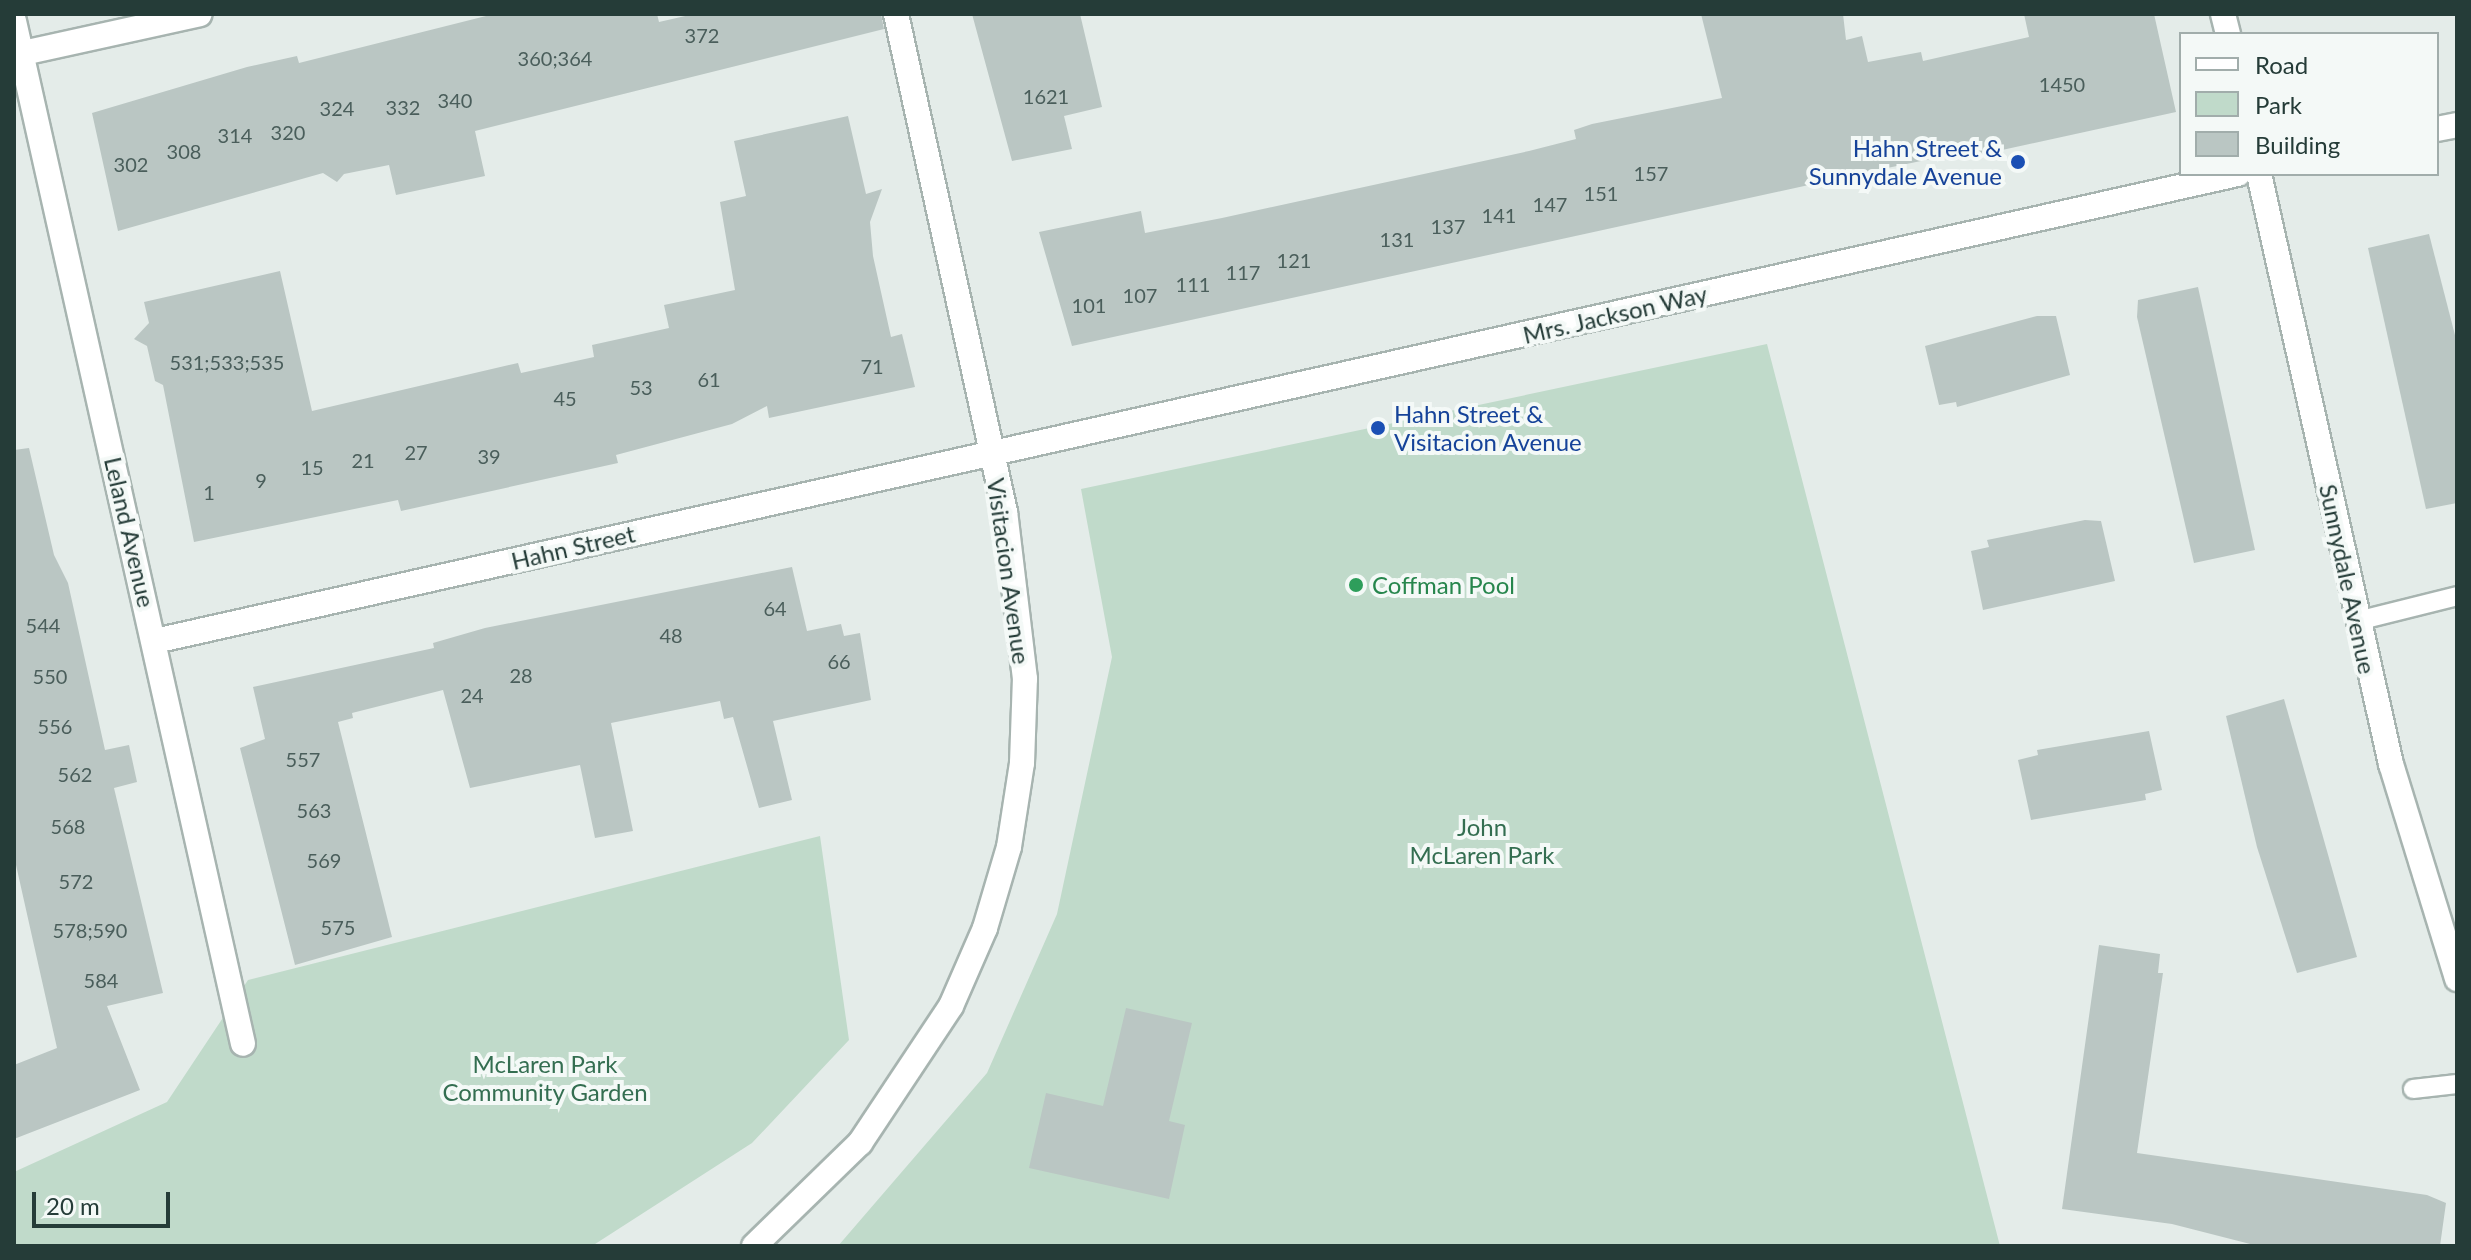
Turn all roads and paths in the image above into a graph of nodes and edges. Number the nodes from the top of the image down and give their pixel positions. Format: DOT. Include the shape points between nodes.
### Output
graph roads {
  1 [pos="200,14"];
  2 [pos="896,14"];
  3 [pos="14,21"];
  4 [pos="18,54"];
  5 [pos="2229,176"];
  6 [pos="2259,176"];
  7 [pos="992,454"];
  8 [pos="2457,596"];
  9 [pos="2357,621"];
  10 [pos="155,641"];
  11 [pos="2457,979"];
  12 [pos="243,1044"];
  13 [pos="2457,1084"];
  14 [pos="2413,1089"];
  15 [pos="754,1246"];
  1 -- 4 [label="street"];
  2 -- 7 [label="street, Visitacion Avenue"];
  3 -- 4 [label="street, Leland Avenue"];
  4 -- 10 [label="street, Leland Avenue"];
  5 -- 7 [label="street, Mrs. Jackson Way"];
  6 -- 9 [label="street, Sunnydale Avenue"];
  7 -- 10 [label="street, Hahn Street"];
  7 -- 15 [label="street, Visitacion Avenue" via="1017,591 1025,679 1022,763 1009,847 985,928 951,1006 910,1075 860,1143"];
  8 -- 9 [label="lane"];
  9 -- 11 [label="street, Sunnydale Avenue" via="2395,779"];
  10 -- 12 [label="street, Leland Avenue"];
  13 -- 14 [label="lane"];
}
